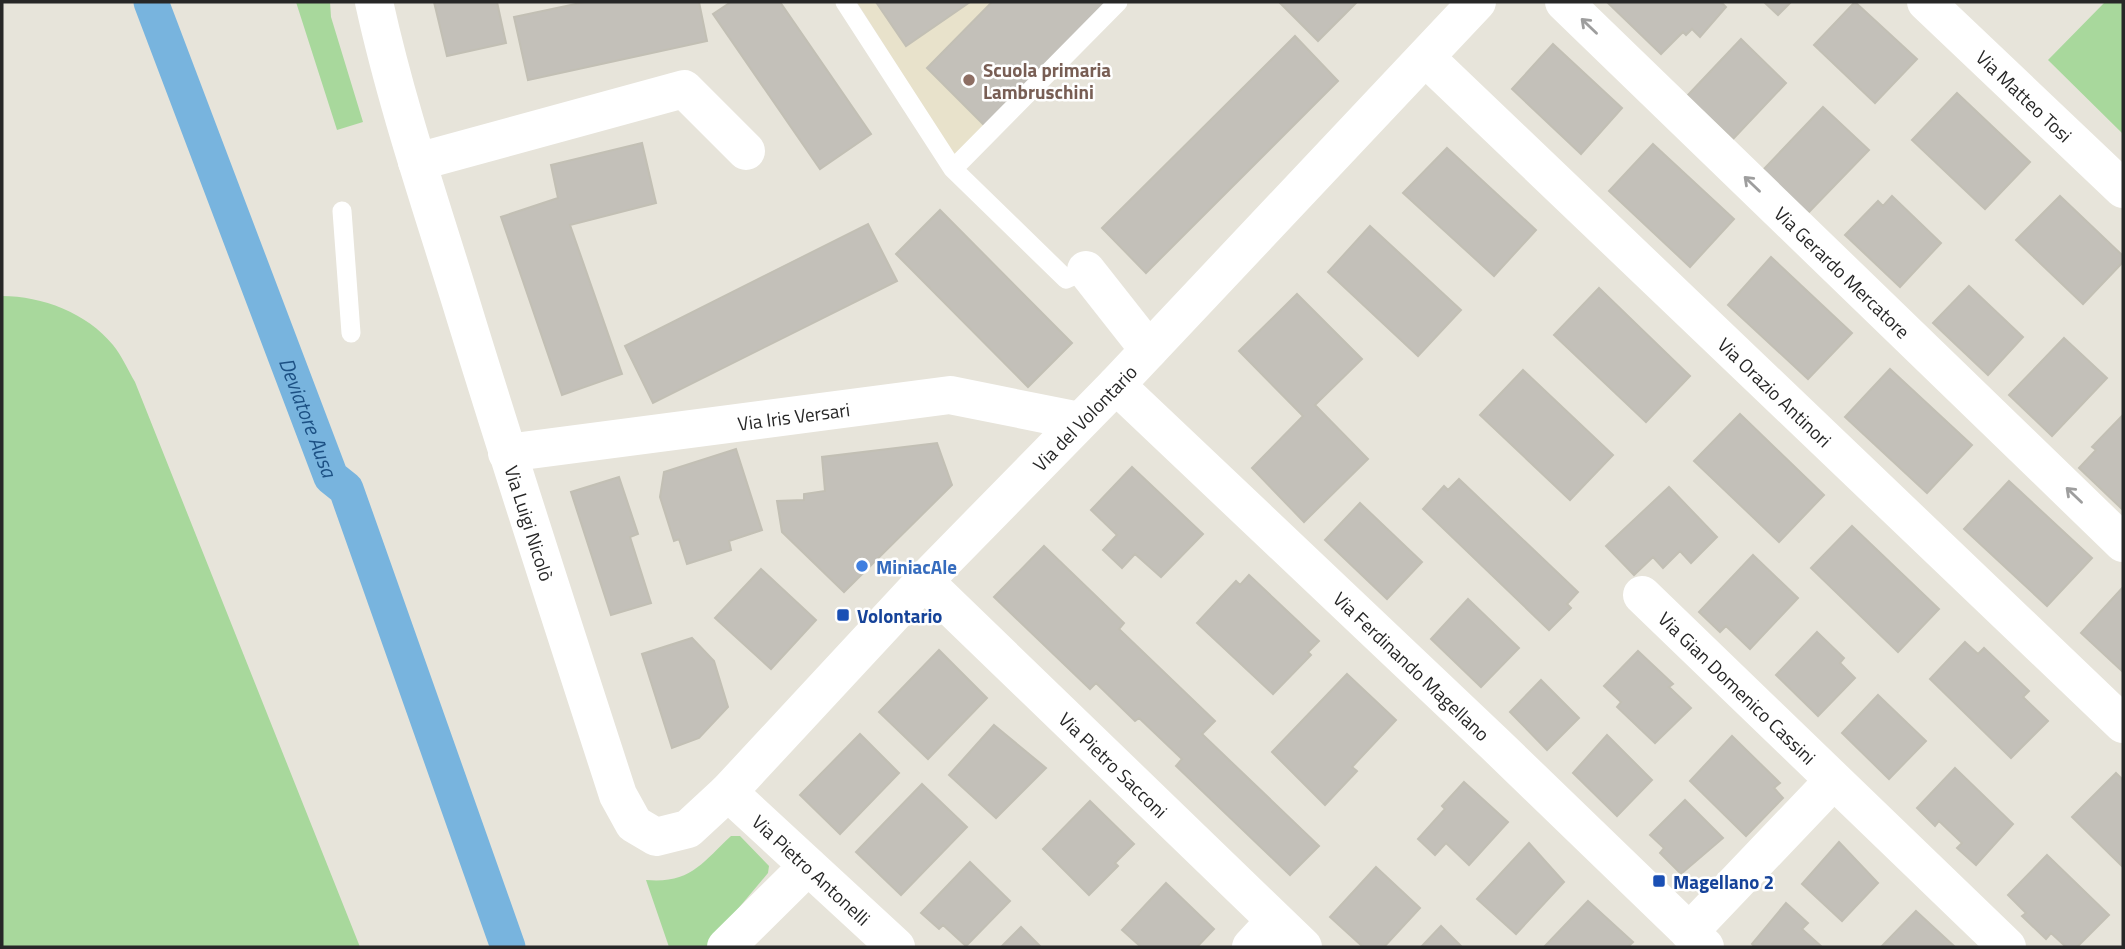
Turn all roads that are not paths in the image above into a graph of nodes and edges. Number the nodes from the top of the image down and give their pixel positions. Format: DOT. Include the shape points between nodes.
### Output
graph roads {
  1 [pos="374,2"];
  2 [pos="845,2"];
  3 [pos="1118,2"];
  4 [pos="1564,2"];
  5 [pos="1926,2"];
  6 [pos="1463,7"];
  7 [pos="1426,58"];
  8 [pos="746,151"];
  9 [pos="417,162"];
  10 [pos="953,169"];
  11 [pos="2123,189"];
  12 [pos="342,211"];
  13 [pos="1086,270"];
  14 [pos="351,333"];
  15 [pos="1149,350"];
  16 [pos="1116,385"];
  17 [pos="1079,421"];
  18 [pos="507,453"];
  19 [pos="2123,543"];
  20 [pos="924,581"];
  21 [pos="1642,595"];
  22 [pos="2123,724"];
  23 [pos="1833,781"];
  24 [pos="729,792"];
  25 [pos="688,829"];
  26 [pos="808,866"];
  27 [pos="1263,934"];
  28 [pos="1697,939"];
  29 [pos="726,947"];
  30 [pos="896,947"];
  31 [pos="1303,947"];
  32 [pos="2007,947"];
  1 -- 9 [label="street, Via Luigi Nicolò"];
  2 -- 10 [label="lane"];
  3 -- 10 [label="lane"];
  19 -- 4 [label="street, Via Gerardo Mercatore, one-way"];
  5 -- 11 [label="street, Via Matteo Tosi"];
  6 -- 7 [label="street, Via del Volontario"];
  7 -- 15 [label="street, Via del Volontario"];
  7 -- 22 [label="street, Via Orazio Antinori"];
  8 -- 9 [label="street" via="684,89"];
  9 -- 18 [label="street, Via Luigi Nicolò"];
  10 -- 13 [label="lane" via="1066,279"];
  12 -- 14 [label="lane"];
  13 -- 15 [label="street"];
  15 -- 16 [label="street, Via del Volontario"];
  16 -- 17 [label="street, Via del Volontario"];
  16 -- 28 [label="street, Via Ferdinando Magellano"];
  17 -- 18 [label="street, Via Iris Versari" via="950,395"];
  17 -- 20 [label="street, Via del Volontario"];
  18 -- 25 [label="street, Via Luigi Nicolò" via="618,795 634,824 656,838"];
  20 -- 24 [label="street, Via del Volontario"];
  20 -- 27 [label="street, Via Pietro Sacconi"];
  21 -- 23 [label="street, Via Gian Domenico Cassini"];
  23 -- 28 [label="street, Via Gian Domenico Cassini"];
  23 -- 32 [label="street, Via Gian Domenico Cassini"];
  24 -- 25 [label="street, Via del Volontario"];
  24 -- 26 [label="street, Via Pietro Antonelli"];
  26 -- 29 [label="street"];
  26 -- 30 [label="street, Via Pietro Antonelli"];
  27 -- 31 [label="street, Via Pietro Sacconi"];
}
